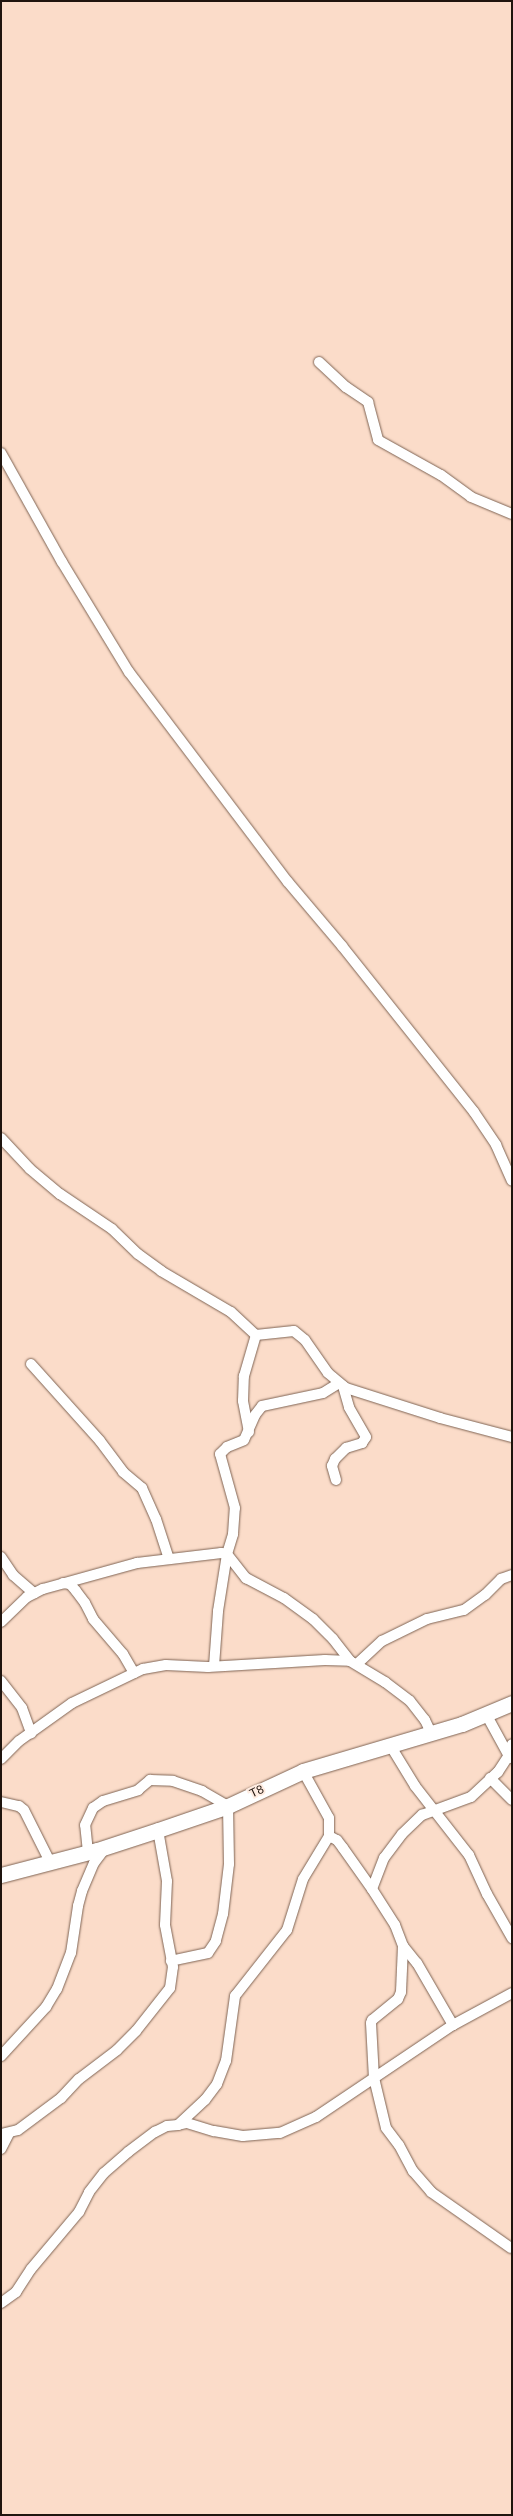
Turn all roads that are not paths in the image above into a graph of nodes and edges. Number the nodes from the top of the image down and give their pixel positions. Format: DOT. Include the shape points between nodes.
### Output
graph roads {
  1 [pos="319,362"];
  2 [pos="1,453"];
  3 [pos="512,514"];
  4 [pos="1,1138"];
  5 [pos="512,1181"];
  6 [pos="256,1335"];
  7 [pos="31,1364"];
  8 [pos="341,1384"];
  9 [pos="249,1432"];
  10 [pos="512,1437"];
  11 [pos="336,1480"];
  12 [pos="227,1554"];
  13 [pos="1,1557"];
  14 [pos="169,1559"];
  15 [pos="512,1575"];
  16 [pos="62,1584"];
  17 [pos="34,1593"];
  18 [pos="1,1622"];
  19 [pos="354,1663"];
  20 [pos="214,1666"];
  21 [pos="134,1673"];
  22 [pos="1,1681"];
  23 [pos="512,1703"];
  24 [pos="486,1714"];
  25 [pos="31,1733"];
  26 [pos="431,1733"];
  27 [pos="512,1744"];
  28 [pos="390,1745"];
  29 [pos="1,1759"];
  30 [pos="510,1759"];
  31 [pos="303,1771"];
  32 [pos="490,1778"];
  33 [pos="512,1800"];
  34 [pos="1,1802"];
  35 [pos="228,1806"];
  36 [pos="433,1809"];
  37 [pos="158,1830"];
  38 [pos="329,1836"];
  39 [pos="106,1847"];
  40 [pos="88,1852"];
  41 [pos="50,1862"];
  42 [pos="1,1875"];
  43 [pos="372,1888"];
  44 [pos="512,1938"];
  45 [pos="403,1946"];
  46 [pos="171,1960"];
  47 [pos="512,1993"];
  48 [pos="453,2025"];
  49 [pos="1,2056"];
  50 [pos="374,2078"];
  51 [pos="178,2125"];
  52 [pos="5,2133"];
  53 [pos="1,2149"];
  54 [pos="511,2248"];
  55 [pos="1,2303"];
  1 -- 3 [label="street" via="346,387 368,402 378,440 415,459 471,497"];
  2 -- 5 [label="street" via="129,672 288,882 474,1112 496,1145"];
  4 -- 6 [label="street" via="30,1169 60,1194 112,1229 138,1254 161,1271 231,1312"];
  6 -- 8 [label="street" via="265,1336 289,1330 299,1333 321,1366"];
  6 -- 9 [label="street" via="244,1376 243,1401"];
  7 -- 14 [label="street" via="123,1472 142,1488 156,1518"];
  8 -- 9 [label="street" via="323,1393 262,1406 255,1415"];
  8 -- 10 [label="street" via="440,1418"];
  8 -- 11 [label="street" via="345,1399 366,1437 362,1443 346,1448 335,1459 332,1466"];
  9 -- 12 [label="street" via="244,1440 227,1447 220,1454 234,1502 233,1534"];
  12 -- 14 [label="street"];
  12 -- 19 [label="street" via="246,1578 284,1598 312,1619"];
  12 -- 20 [label="street" via="218,1611"];
  13 -- 17 [label="street" via="13,1575"];
  14 -- 16 [label="street" via="127,1565"];
  15 -- 19 [label="street" via="501,1579 464,1610 448,1616 427,1619 382,1641"];
  16 -- 17 [label="street"];
  16 -- 21 [label="street" via="70,1584 86,1603 93,1619 123,1654"];
  17 -- 18 [label="street"];
  19 -- 20 [label="street" via="325,1660"];
  19 -- 26 [label="street" via="410,1701 425,1720"];
  20 -- 21 [label="street" via="166,1665"];
  21 -- 25 [label="street" via="72,1703"];
  22 -- 25 [label="street" via="22,1708"];
  23 -- 24 [label="street, T8"];
  24 -- 26 [label="street, T8"];
  24 -- 30 [label="street"];
  25 -- 29 [label="street"];
  26 -- 28 [label="street, T8"];
  27 -- 30 [label="street"];
  28 -- 31 [label="street, T8"];
  28 -- 36 [label="street" via="407,1774"];
  30 -- 32 [label="street"];
  31 -- 35 [label="street, T8"];
  31 -- 38 [label="street" via="329,1818"];
  32 -- 33 [label="street"];
  32 -- 36 [label="street" via="470,1797"];
  34 -- 41 [label="street" via="19,1806 24,1810"];
  35 -- 37 [label="street, T8"];
  35 -- 40 [label="street" via="202,1791 173,1781 150,1780 138,1790 104,1801 93,1808 86,1825"];
  35 -- 46 [label="street" via="230,1864 223,1914 216,1941 208,1953"];
  36 -- 43 [label="street" via="422,1815 393,1846 378,1869"];
  36 -- 44 [label="street" via="469,1855 486,1894"];
  37 -- 39 [label="street, T8"];
  37 -- 46 [label="street" via="167,1882 166,1925"];
  38 -- 43 [label="street" via="337,1840"];
  38 -- 51 [label="street" via="302,1879 287,1930 235,1996 222,2075 209,2096"];
  39 -- 40 [label="street, T8"];
  39 -- 49 [label="street" via="94,1863 82,1890 71,1953 57,1989 46,2007"];
  40 -- 41 [label="street, T8"];
  41 -- 42 [label="street, T8"];
  43 -- 45 [label="street" via="395,1925"];
  45 -- 48 [label="street"];
  45 -- 50 [label="street" via="401,1992 398,1999 371,2023"];
  46 -- 52 [label="street" via="173,1974 170,1988 144,2023 117,2050 89,2070 61,2098 18,2130"];
  47 -- 48 [label="street"];
  48 -- 50 [label="street"];
  50 -- 51 [label="street" via="316,2117 280,2133 243,2136 187,2123"];
  50 -- 54 [label="street" via="386,2128 422,2183 441,2200"];
  51 -- 55 [label="street" via="168,2126 156,2132 128,2152 104,2174 89,2192 79,2212 31,2269 16,2292"];
  52 -- 53 [label="street"];
}
